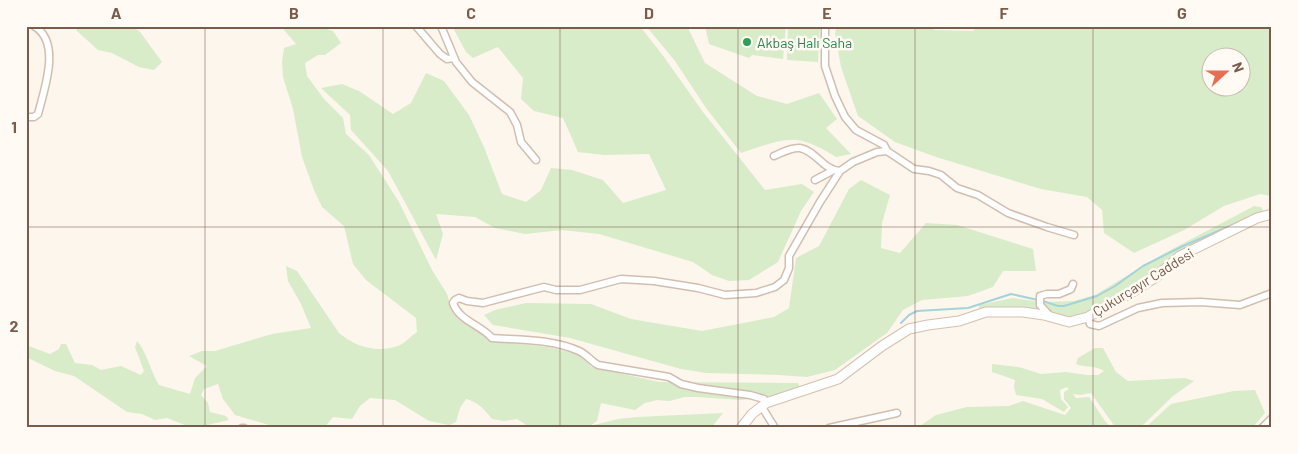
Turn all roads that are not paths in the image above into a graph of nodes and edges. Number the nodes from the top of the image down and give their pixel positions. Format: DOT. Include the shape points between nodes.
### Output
graph roads {
  1 [pos="34,26"];
  2 [pos="416,26"];
  3 [pos="441,26"];
  4 [pos="824,26"];
  5 [pos="454,58"];
  6 [pos="26,117"];
  7 [pos="887,151"];
  8 [pos="774,156"];
  9 [pos="536,160"];
  10 [pos="832,171"];
  11 [pos="840,171"];
  12 [pos="815,180"];
  13 [pos="1272,214"];
  14 [pos="1074,235"];
  15 [pos="1073,284"];
  16 [pos="1272,293"];
  17 [pos="1051,317"];
  18 [pos="1088,317"];
  19 [pos="764,405"];
  20 [pos="897,413"];
  21 [pos="1272,418"];
  22 [pos="741,428"];
  23 [pos="775,428"];
  24 [pos="829,428"];
  25 [pos="1262,428"];
  1 -- 6 [label="street" via="40,30 49,48 47,80 38,114"];
  2 -- 5 [label="street" via="440,54 448,59"];
  3 -- 5 [label="street"];
  4 -- 7 [label="street" via="825,66 842,110 856,130 877,139"];
  5 -- 9 [label="street" via="472,82 510,112 517,125 520,142"];
  7 -- 11 [label="street" via="853,162"];
  7 -- 14 [label="street" via="914,169 941,175 957,188 978,195 1008,213"];
  8 -- 10 [label="street" via="799,148"];
  10 -- 11 [label="street"];
  10 -- 12 [label="street"];
  11 -- 19 [label="street" via="789,256 784,280 775,287 756,293 725,295 654,281 622,279 580,290 544,287 482,302 459,298 453,303 464,319 492,338 571,347 598,365 669,377 698,388 750,394 764,399"];
  13 -- 18 [label="street, Çukurçayır Caddesi" via="1180,256 1156,277"];
  15 -- 17 [label="street" via="1072,289 1064,292 1040,296 1040,304"];
  16 -- 18 [label="street" via="1240,305 1162,303 1138,308 1099,326 1090,324"];
  17 -- 18 [label="street, Çukurçayır Caddesi" via="1069,322"];
  17 -- 19 [label="street, Çukurçayır Caddesi" via="1023,312 986,312 960,321 909,329 838,379"];
  19 -- 22 [label="street, Çukurçayır Caddesi"];
  19 -- 23 [label="street"];
  20 -- 24 [label="street"];
  21 -- 25 [label="street"];
}
